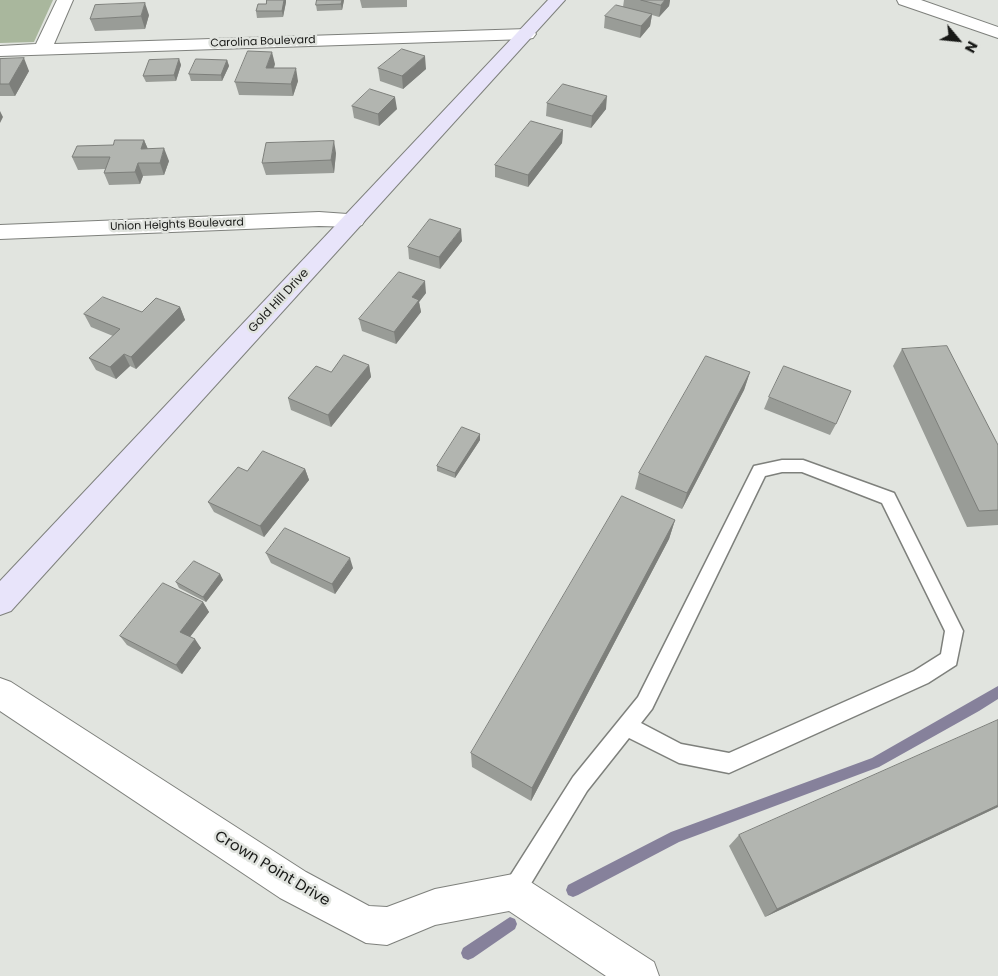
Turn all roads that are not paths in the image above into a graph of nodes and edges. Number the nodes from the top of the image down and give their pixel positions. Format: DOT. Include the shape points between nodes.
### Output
graph roads {
  1 [pos="65,0"];
  2 [pos="557,0"];
  3 [pos="905,0"];
  4 [pos="998,32"];
  5 [pos="527,34"];
  6 [pos="44,49"];
  7 [pos="0,51"];
  8 [pos="354,220"];
  9 [pos="0,232"];
  10 [pos="0,602"];
  11 [pos="0,693"];
  12 [pos="626,726"];
  13 [pos="514,892"];
  14 [pos="640,976"];
  1 -- 6 [label="street"];
  2 -- 5 [label="street, Gold Hill Drive"];
  3 -- 4 [label="street"];
  5 -- 6 [label="street, Carolina Boulevard"];
  5 -- 8 [label="street, Gold Hill Drive"];
  6 -- 7 [label="street, Carolina Boulevard"];
  8 -- 9 [label="street, Union Heights Boulevard" via="319,218"];
  8 -- 10 [label="street, Gold Hill Drive"];
  11 -- 13 [label="street, Crown Point Drive" via="293,885 366,924 387,926 435,907"];
  12 -- 12 [label="lane" via="645,703 760,471 803,466 888,498 954,631 949,659 921,677 729,763 679,753"];
  12 -- 13 [label="lane" via="580,784"];
  13 -- 14 [label="street"];
}
